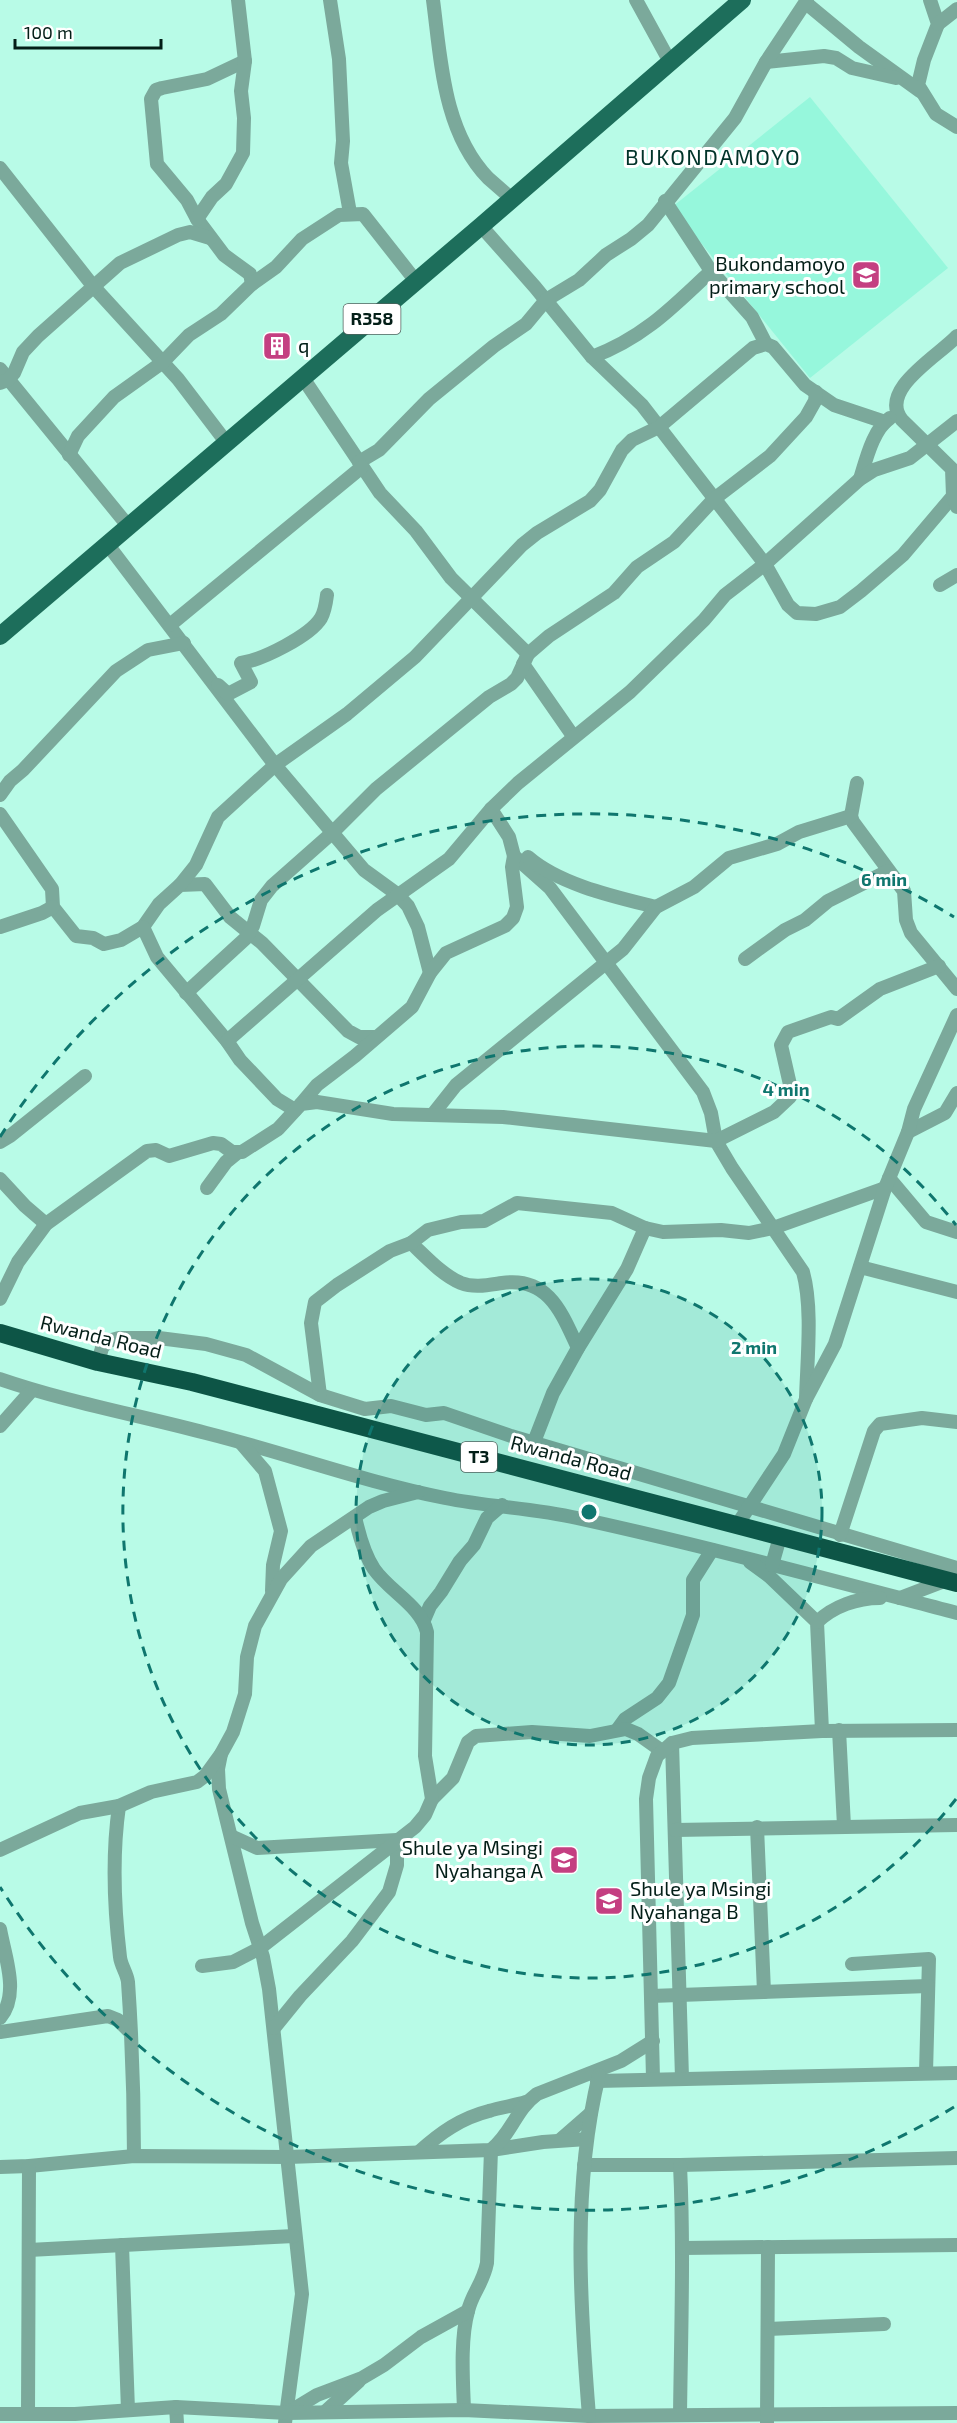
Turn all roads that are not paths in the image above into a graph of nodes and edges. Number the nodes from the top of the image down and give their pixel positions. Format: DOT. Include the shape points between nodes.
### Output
graph roads {
  1 [pos="238,0"];
  2 [pos="330,0"];
  3 [pos="433,0"];
  4 [pos="636,0"];
  5 [pos="742,0"];
  6 [pos="930,0"];
  7 [pos="806,2"];
  8 [pos="957,9"];
  9 [pos="938,24"];
  10 [pos="245,61"];
  11 [pos="670,62"];
  12 [pos="766,62"];
  13 [pos="904,80"];
  14 [pos="920,91"];
  15 [pos="957,127"];
  16 [pos="0,168"];
  17 [pos="512,199"];
  18 [pos="665,201"];
  19 [pos="350,213"];
  20 [pos="195,215"];
  21 [pos="481,226"];
  22 [pos="178,235"];
  23 [pos="210,238"];
  24 [pos="711,271"];
  25 [pos="251,279"];
  26 [pos="415,280"];
  27 [pos="93,286"];
  28 [pos="546,300"];
  29 [pos="766,344"];
  30 [pos="954,345"];
  31 [pos="592,357"];
  32 [pos="163,362"];
  33 [pos="2,377"];
  34 [pos="303,378"];
  35 [pos="816,392"];
  36 [pos="897,414"];
  37 [pos="957,421"];
  38 [pos="885,422"];
  39 [pos="659,427"];
  40 [pos="226,442"];
  41 [pos="927,443"];
  42 [pos="69,455"];
  43 [pos="361,465"];
  44 [pos="860,479"];
  45 [pos="714,499"];
  46 [pos="955,501"];
  47 [pos="129,527"];
  48 [pos="108,545"];
  49 [pos="765,564"];
  50 [pos="957,575"];
  51 [pos="940,585"];
  52 [pos="327,595"];
  53 [pos="472,598"];
  54 [pos="170,625"];
  55 [pos="0,636"];
  56 [pos="184,643"];
  57 [pos="525,659"];
  58 [pos="211,680"];
  59 [pos="573,736"];
  60 [pos="275,765"];
  61 [pos="857,783"];
  62 [pos="0,795"];
  63 [pos="491,809"];
  64 [pos="0,814"];
  65 [pos="851,816"];
  66 [pos="332,833"];
  67 [pos="509,837"];
  68 [pos="514,856"];
  69 [pos="888,871"];
  70 [pos="180,885"];
  71 [pos="397,894"];
  72 [pos="53,907"];
  73 [pos="656,907"];
  74 [pos="0,927"];
  75 [pos="143,927"];
  76 [pos="249,932"];
  77 [pos="745,959"];
  78 [pos="607,962"];
  79 [pos="939,966"];
  80 [pos="430,973"];
  81 [pos="297,981"];
  82 [pos="957,990"];
  83 [pos="186,993"];
  84 [pos="957,1016"];
  85 [pos="376,1037"];
  86 [pos="227,1041"];
  87 [pos="85,1076"];
  88 [pos="957,1093"];
  89 [pos="298,1107"];
  90 [pos="953,1109"];
  91 [pos="433,1114"];
  92 [pos="908,1132"];
  93 [pos="716,1141"];
  94 [pos="0,1142"];
  95 [pos="237,1153"];
  96 [pos="0,1179"];
  97 [pos="887,1183"];
  98 [pos="207,1188"];
  99 [pos="46,1224"];
  100 [pos="645,1228"];
  101 [pos="773,1228"];
  102 [pos="957,1232"];
  103 [pos="411,1244"];
  104 [pos="860,1268"];
  105 [pos="957,1292"];
  106 [pos="0,1299"];
  107 [pos="0,1333"];
  108 [pos="578,1348"];
  109 [pos="98,1362"];
  110 [pos="0,1379"];
  111 [pos="32,1390"];
  112 [pos="320,1395"];
  113 [pos="806,1399"];
  114 [pos="957,1422"];
  115 [pos="0,1426"];
  116 [pos="534,1442"];
  117 [pos="240,1443"];
  118 [pos="420,1492"];
  119 [pos="502,1505"];
  120 [pos="749,1505"];
  121 [pos="355,1518"];
  122 [pos="736,1525"];
  123 [pos="840,1535"];
  124 [pos="780,1537"];
  125 [pos="712,1550"];
  126 [pos="746,1558"];
  127 [pos="772,1565"];
  128 [pos="954,1577"];
  129 [pos="272,1591"];
  130 [pos="901,1598"];
  131 [pos="957,1613"];
  132 [pos="424,1620"];
  133 [pos="817,1622"];
  134 [pos="617,1730"];
  135 [pos="839,1730"];
  136 [pos="957,1730"];
  137 [pos="822,1731"];
  138 [pos="667,1747"];
  139 [pos="221,1754"];
  140 [pos="432,1799"];
  141 [pos="119,1806"];
  142 [pos="844,1826"];
  143 [pos="957,1826"];
  144 [pos="757,1827"];
  145 [pos="675,1830"];
  146 [pos="231,1836"];
  147 [pos="397,1840"];
  148 [pos="0,1850"];
  149 [pos="0,1929"];
  150 [pos="260,1948"];
  151 [pos="852,1964"];
  152 [pos="202,1966"];
  153 [pos="928,1986"];
  154 [pos="764,1992"];
  155 [pos="679,1995"];
  156 [pos="651,1996"];
  157 [pos="0,2018"];
  158 [pos="274,2028"];
  159 [pos="0,2032"];
  160 [pos="130,2032"];
  161 [pos="653,2042"];
  162 [pos="926,2073"];
  163 [pos="957,2073"];
  164 [pos="599,2076"];
  165 [pos="653,2078"];
  166 [pos="682,2078"];
  167 [pos="526,2102"];
  168 [pos="591,2113"];
  169 [pos="587,2139"];
  170 [pos="560,2140"];
  171 [pos="491,2150"];
  172 [pos="419,2152"];
  173 [pos="134,2156"];
  174 [pos="288,2157"];
  175 [pos="957,2158"];
  176 [pos="584,2165"];
  177 [pos="680,2165"];
  178 [pos="29,2166"];
  179 [pos="0,2167"];
  180 [pos="294,2235"];
  181 [pos="122,2245"];
  182 [pos="957,2245"];
  183 [pos="768,2247"];
  184 [pos="683,2248"];
  185 [pos="29,2250"];
  186 [pos="468,2311"];
  187 [pos="884,2324"];
  188 [pos="768,2329"];
  189 [pos="363,2378"];
  190 [pos="176,2407"];
  191 [pos="128,2410"];
  192 [pos="464,2410"];
  193 [pos="325,2412"];
  194 [pos="28,2413"];
  195 [pos="957,2413"];
  196 [pos="680,2415"];
  197 [pos="589,2416"];
  198 [pos="3,2417"];
  199 [pos="434,2417"];
  200 [pos="286,2418"];
  201 [pos="767,2419"];
  202 [pos="177,2423"];
  1 -- 10 [label="street"];
  2 -- 19 [label="street" via="339,59 341,163"];
  3 -- 17 [label="street" via="445,89 463,140 488,178"];
  4 -- 11 [label="street"];
  5 -- 11 [label="main road, R358"];
  6 -- 9 [label="street"];
  7 -- 12 [label="street"];
  7 -- 13 [label="street"];
  8 -- 9 [label="street"];
  9 -- 14 [label="street" via="918,78"];
  10 -- 20 [label="street" via="241,91 243,153 226,184"];
  10 -- 20 [label="street" via="207,79 156,90 152,96 156,161"];
  11 -- 17 [label="main road, R358"];
  12 -- 13 [label="street" via="824,56 852,68"];
  12 -- 18 [label="street" via="735,118"];
  13 -- 14 [label="street"];
  14 -- 15 [label="street" via="936,114"];
  16 -- 27 [label="street"];
  17 -- 21 [label="main road, R358"];
  18 -- 24 [label="street"];
  18 -- 28 [label="street" via="648,225 579,280"];
  19 -- 25 [label="street" via="339,215 302,239 276,267"];
  19 -- 26 [label="street" via="365,216"];
  20 -- 22 [label="street" via="183,224"];
  20 -- 23 [label="street"];
  21 -- 26 [label="main road, R358"];
  21 -- 28 [label="street"];
  22 -- 23 [label="street" via="190,232"];
  22 -- 27 [label="street" via="130,257"];
  23 -- 25 [label="street"];
  24 -- 29 [label="street" via="752,317"];
  24 -- 31 [label="street" via="644,331"];
  25 -- 32 [label="street" via="221,314 189,335"];
  26 -- 34 [label="main road, R358"];
  27 -- 32 [label="street"];
  27 -- 33 [label="street" via="26,347 14,373"];
  28 -- 31 [label="street"];
  28 -- 43 [label="street" via="526,324 429,399"];
  29 -- 35 [label="street"];
  29 -- 39 [label="street" via="753,348"];
  30 -- 36 [label="street" via="905,382"];
  31 -- 39 [label="street"];
  32 -- 40 [label="street"];
  32 -- 42 [label="street" via="114,397 78,436"];
  33 -- 42 [label="street"];
  34 -- 40 [label="main road, R358"];
  34 -- 43 [label="street"];
  35 -- 38 [label="street" via="845,410"];
  35 -- 45 [label="street" via="806,417 784,442"];
  36 -- 38 [label="street"];
  36 -- 41 [label="street"];
  37 -- 41 [label="street"];
  38 -- 44 [label="street"];
  39 -- 45 [label="street"];
  39 -- 53 [label="street" via="632,440 590,501 537,533"];
  40 -- 47 [label="main road, R358"];
  41 -- 44 [label="street" via="910,458"];
  41 -- 46 [label="street" via="952,469"];
  42 -- 47 [label="street"];
  43 -- 53 [label="street" via="380,493"];
  43 -- 54 [label="street"];
  44 -- 49 [label="street"];
  45 -- 49 [label="street"];
  45 -- 57 [label="street" via="680,536 637,567 614,593 549,636"];
  46 -- 49 [label="street" via="883,574 840,607 816,614 797,613 788,606"];
  47 -- 48 [label="main road, R358"];
  48 -- 54 [label="street"];
  48 -- 55 [label="main road, R358"];
  49 -- 59 [label="street" via="725,595 630,692"];
  50 -- 51 [label="street"];
  52 -- 58 [label="street" via="322,616 313,628 261,659 241,663 251,682 228,694"];
  53 -- 57 [label="street"];
  53 -- 60 [label="street" via="415,657 347,714"];
  54 -- 56 [label="street"];
  56 -- 58 [label="street"];
  56 -- 62 [label="street" via="148,650 116,671"];
  57 -- 59 [label="street"];
  57 -- 66 [label="street" via="511,684 489,697 376,789"];
  58 -- 60 [label="street"];
  59 -- 63 [label="street"];
  60 -- 66 [label="street"];
  60 -- 70 [label="street" via="218,817 196,865"];
  61 -- 65 [label="street"];
  63 -- 67 [label="street"];
  63 -- 71 [label="street" via="449,859"];
  64 -- 72 [label="street" via="52,889"];
  65 -- 69 [label="street"];
  65 -- 73 [label="street" via="729,858 694,887"];
  66 -- 71 [label="street" via="364,870"];
  66 -- 76 [label="street" via="272,886 261,900"];
  67 -- 68 [label="street"];
  67 -- 73 [label="street" via="537,865 565,879"];
  68 -- 78 [label="street" via="550,888"];
  68 -- 80 [label="street" via="517,907 513,918 505,926 453,948"];
  69 -- 77 [label="street" via="828,901"];
  69 -- 79 [label="street" via="904,891 911,933"];
  70 -- 75 [label="street" via="159,904"];
  70 -- 76 [label="street" via="206,884 230,917"];
  71 -- 80 [label="street" via="413,914"];
  71 -- 81 [label="street"];
  72 -- 74 [label="street"];
  72 -- 75 [label="street" via="76,936 104,944 121,940"];
  73 -- 78 [label="street" via="628,943"];
  75 -- 83 [label="street" via="156,957"];
  76 -- 81 [label="street"];
  76 -- 83 [label="street"];
  78 -- 91 [label="street" via="456,1085"];
  78 -- 93 [label="street" via="703,1092"];
  79 -- 82 [label="street"];
  79 -- 93 [label="street" via="880,989 838,1019 831,1017 788,1032 782,1045 790,1097 774,1112"];
  80 -- 85 [label="street" via="412,1007"];
  81 -- 85 [label="street" via="348,1031 359,1037"];
  81 -- 86 [label="street"];
  83 -- 86 [label="street"];
  84 -- 92 [label="street" via="919,1095"];
  85 -- 89 [label="street" via="317,1085"];
  86 -- 89 [label="street" via="272,1095"];
  87 -- 94 [label="street"];
  88 -- 90 [label="street"];
  89 -- 91 [label="street" via="317,1102 393,1114"];
  89 -- 95 [label="street" via="278,1130"];
  90 -- 92 [label="street"];
  91 -- 93 [label="street" via="502,1117"];
  92 -- 97 [label="street"];
  93 -- 101 [label="street"];
  95 -- 98 [label="street"];
  95 -- 99 [label="street" via="218,1143 169,1156 147,1151"];
  96 -- 99 [label="street"];
  97 -- 101 [label="street"];
  97 -- 102 [label="street" via="926,1222"];
  97 -- 104 [label="street"];
  99 -- 106 [label="street" via="18,1262"];
  100 -- 101 [label="street" via="674,1233 749,1233"];
  100 -- 103 [label="street" via="612,1213 523,1202 484,1221 432,1228"];
  100 -- 108 [label="street" via="627,1269"];
  101 -- 113 [label="street" via="803,1272 806,1284"];
  103 -- 108 [label="street" via="462,1284 519,1283 547,1295 561,1311"];
  103 -- 112 [label="street" via="390,1251 315,1302 311,1323"];
  104 -- 105 [label="street"];
  104 -- 113 [label="street" via="835,1344"];
  107 -- 109 [label="highway, Rwanda Road / T3"];
  108 -- 116 [label="street" via="553,1393"];
  109 -- 112 [label="street" via="108,1341 119,1338 206,1344 246,1355"];
  109 -- 122 [label="highway, Rwanda Road / T3" via="192,1382"];
  110 -- 111 [label="street"];
  111 -- 115 [label="street"];
  111 -- 117 [label="street"];
  112 -- 116 [label="street" via="369,1410 391,1406 426,1415 444,1413"];
  113 -- 120 [label="street" via="784,1454"];
  114 -- 123 [label="street" via="922,1418 880,1424 874,1431"];
  116 -- 120 [label="street"];
  117 -- 118 [label="street"];
  117 -- 129 [label="street" via="265,1471 280,1531"];
  118 -- 119 [label="street"];
  118 -- 121 [label="street" via="383,1501"];
  119 -- 125 [label="street"];
  119 -- 132 [label="street" via="487,1518 474,1545"];
  120 -- 122 [label="street"];
  120 -- 123 [label="street"];
  121 -- 129 [label="street" via="302,1554"];
  121 -- 132 [label="street" via="374,1570"];
  122 -- 124 [label="highway, Rwanda Road / T3"];
  123 -- 128 [label="street"];
  124 -- 127 [label="street"];
  124 -- 128 [label="highway, Rwanda Road / T3"];
  125 -- 126 [label="street"];
  125 -- 134 [label="street" via="693,1580 693,1615 669,1683 657,1698 625,1719"];
  126 -- 127 [label="street"];
  126 -- 133 [label="street"];
  127 -- 130 [label="street"];
  128 -- 130 [label="street"];
  129 -- 139 [label="street" via="255,1626 247,1657 245,1694"];
  130 -- 131 [label="street"];
  130 -- 133 [label="street" via="850,1602"];
  132 -- 140 [label="street" via="428,1632 425,1756"];
  133 -- 137 [label="street"];
  134 -- 138 [label="street" via="632,1731"];
  134 -- 140 [label="street" via="590,1736 532,1732 476,1736 468,1742 453,1778"];
  135 -- 136 [label="street"];
  135 -- 137 [label="street"];
  135 -- 142 [label="street"];
  137 -- 138 [label="street" via="692,1738"];
  138 -- 145 [label="street"];
  138 -- 156 [label="street" via="653,1762 646,1799"];
  139 -- 141 [label="street" via="197,1782 151,1792"];
  139 -- 146 [label="street" via="219,1789"];
  140 -- 147 [label="street" via="420,1821"];
  141 -- 148 [label="street" via="80,1814"];
  141 -- 160 [label="street" via="115,1896 120,1960 127,1977"];
  142 -- 143 [label="street"];
  142 -- 144 [label="street"];
  144 -- 145 [label="street"];
  144 -- 154 [label="street"];
  145 -- 155 [label="street"];
  146 -- 147 [label="street" via="257,1848"];
  146 -- 150 [label="street"];
  147 -- 150 [label="street"];
  147 -- 158 [label="street" via="398,1865 389,1893"];
  149 -- 157 [label="street" via="10,1981 9,2004"];
  150 -- 152 [label="street" via="233,1962"];
  150 -- 158 [label="street"];
  151 -- 153 [label="street" via="929,1959"];
  153 -- 154 [label="street"];
  153 -- 162 [label="street"];
  154 -- 155 [label="street"];
  155 -- 156 [label="street"];
  155 -- 166 [label="street"];
  156 -- 161 [label="street"];
  158 -- 174 [label="street"];
  159 -- 160 [label="street" via="108,2016"];
  160 -- 173 [label="street"];
  161 -- 164 [label="street"];
  161 -- 165 [label="street"];
  162 -- 163 [label="street"];
  162 -- 166 [label="street"];
  164 -- 165 [label="street"];
  164 -- 167 [label="street" via="537,2094"];
  164 -- 168 [label="street"];
  165 -- 166 [label="street"];
  167 -- 171 [label="street" via="507,2136"];
  167 -- 172 [label="street" via="463,2120"];
  168 -- 169 [label="street"];
  168 -- 170 [label="street"];
  169 -- 170 [label="street"];
  169 -- 176 [label="street"];
  170 -- 171 [label="street"];
  171 -- 172 [label="street"];
  171 -- 186 [label="street" via="487,2263"];
  172 -- 174 [label="street"];
  173 -- 174 [label="street"];
  173 -- 178 [label="street"];
  174 -- 180 [label="street"];
  175 -- 177 [label="street"];
  176 -- 177 [label="street"];
  176 -- 197 [label="street" via="581,2315"];
  177 -- 184 [label="street"];
  178 -- 179 [label="street"];
  178 -- 185 [label="street"];
  180 -- 181 [label="street"];
  180 -- 200 [label="street" via="302,2303"];
  181 -- 185 [label="street"];
  181 -- 191 [label="street"];
  182 -- 183 [label="street"];
  183 -- 184 [label="street"];
  183 -- 188 [label="street"];
  184 -- 196 [label="street"];
  185 -- 194 [label="street"];
  186 -- 189 [label="street"];
  186 -- 192 [label="street"];
  187 -- 188 [label="street"];
  188 -- 201 [label="street"];
  189 -- 193 [label="street"];
  189 -- 200 [label="street" via="317,2395"];
  190 -- 191 [label="street"];
  190 -- 200 [label="street"];
  190 -- 202 [label="street"];
  191 -- 194 [label="street"];
  192 -- 197 [label="street"];
  192 -- 199 [label="street"];
  193 -- 199 [label="street"];
  193 -- 200 [label="street"];
  194 -- 198 [label="street"];
  195 -- 201 [label="street"];
  196 -- 197 [label="street"];
  196 -- 201 [label="street"];
}
